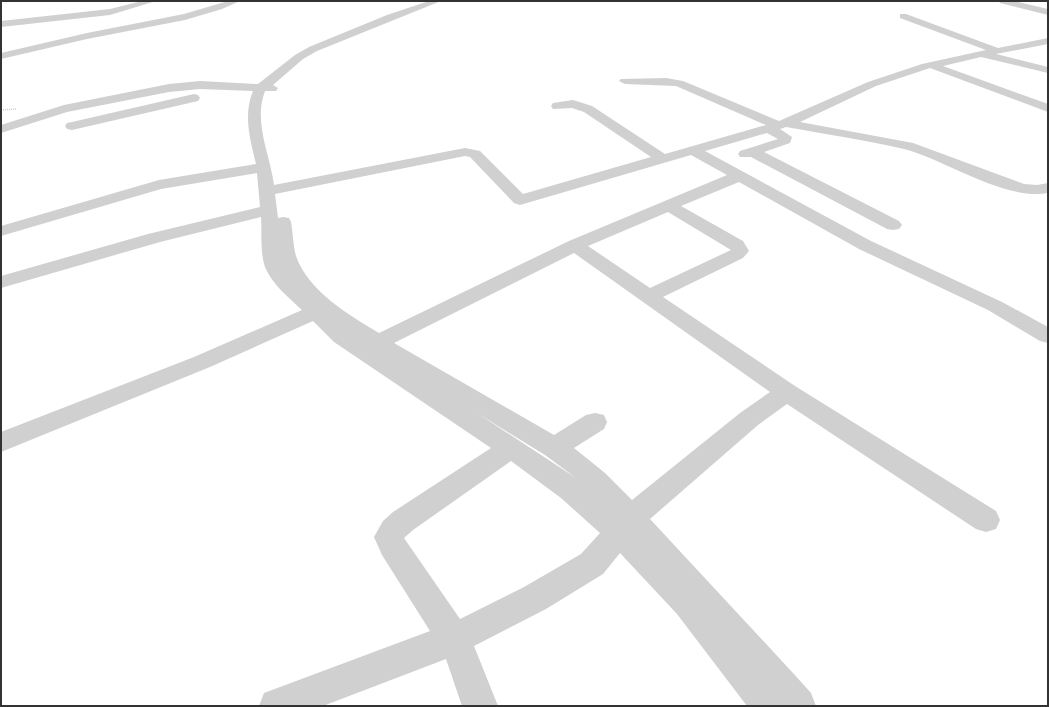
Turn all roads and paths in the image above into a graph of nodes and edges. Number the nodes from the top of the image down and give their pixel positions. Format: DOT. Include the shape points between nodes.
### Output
graph roads {
  1 [pos="152,1"];
  2 [pos="236,1"];
  3 [pos="437,1"];
  4 [pos="1003,1"];
  5 [pos="1036,9"];
  6 [pos="1005,12"];
  7 [pos="1048,12"];
  8 [pos="903,16"];
  9 [pos="1,24"];
  10 [pos="1048,41"];
  11 [pos="998,50"];
  12 [pos="982,54"];
  13 [pos="1,56"];
  14 [pos="931,66"];
  15 [pos="1048,70"];
  16 [pos="625,81"];
  17 [pos="225,85"];
  18 [pos="268,86"];
  19 [pos="557,106"];
  20 [pos="1048,108"];
  21 [pos="778,125"];
  22 [pos="72,126"];
  23 [pos="1,129"];
  24 [pos="694,150"];
  25 [pos="752,152"];
  26 [pos="663,159"];
  27 [pos="717,163"];
  28 [pos="264,168"];
  29 [pos="739,176"];
  30 [pos="1048,188"];
  31 [pos="272,196"];
  32 [pos="669,206"];
  33 [pos="893,225"];
  34 [pos="1,231"];
  35 [pos="575,245"];
  36 [pos="1,282"];
  37 [pos="649,296"];
  38 [pos="321,309"];
  39 [pos="1048,336"];
  40 [pos="378,342"];
  41 [pos="787,392"];
  42 [pos="595,422"];
  43 [pos="1,442"];
  44 [pos="510,448"];
  45 [pos="554,448"];
  46 [pos="986,520"];
  47 [pos="625,526"];
  48 [pos="454,639"];
  49 [pos="277,706"];
  50 [pos="480,706"];
  51 [pos="769,706"];
  52 [pos="798,706"];
  1 -- 9 [label="street" via="110,12"];
  2 -- 13 [label="street" via="168,21"];
  3 -- 18 [label="street" via="390,17 313,49 299,57"];
  4 -- 5 [label="street"];
  5 -- 6 [label="street"];
  5 -- 7 [label="street"];
  8 -- 11 [label="street"];
  10 -- 11 [label="street"];
  11 -- 12 [label="street"];
  12 -- 14 [label="street"];
  12 -- 15 [label="street"];
  14 -- 20 [label="street"];
  14 -- 21 [label="street" via="872,84"];
  16 -- 21 [label="street" via="680,83"];
  17 -- 18 [label="street"];
  17 -- 22 [label="street" via="205,95"];
  17 -- 23 [label="street" via="154,90 64,109"];
  18 -- 28 [label="street" via="254,103 255,134"];
  18 -- 31 [label="street" via="263,114 277,170"];
  19 -- 26 [label="street" via="573,104 588,109"];
  21 -- 24 [label="street"];
  21 -- 25 [label="street" via="785,140"];
  21 -- 30 [label="street" via="908,146 1022,188"];
  24 -- 26 [label="street"];
  24 -- 27 [label="street"];
  25 -- 27 [label="street"];
  25 -- 33 [label="street"];
  26 -- 31 [label="street" via="520,200 475,154 465,152"];
  27 -- 29 [label="street"];
  28 -- 31 [label="street"];
  28 -- 34 [label="street" via="152,187"];
  29 -- 32 [label="street"];
  29 -- 39 [label="street" via="865,245 995,306"];
  31 -- 36 [label="street" via="154,238"];
  31 -- 38 [label="street" via="272,255 275,268 288,286"];
  32 -- 35 [label="street"];
  32 -- 37 [label="street" via="732,242 740,250 737,254"];
  35 -- 37 [label="street"];
  35 -- 40 [label="street"];
  37 -- 41 [label="street"];
  38 -- 40 [label="street"];
  38 -- 43 [label="street" via="202,362"];
  38 -- 44 [label="street" via="342,337"];
  40 -- 45 [label="street"];
  41 -- 46 [label="street"];
  41 -- 47 [label="street" via="749,419"];
  42 -- 45 [label="street"];
  44 -- 47 [label="street"];
  44 -- 48 [label="street" via="403,521 389,537 392,546"];
  45 -- 47 [label="street" via="574,461 603,487"];
  47 -- 48 [label="street" via="592,564 535,598"];
  47 -- 51 [label="street"];
  47 -- 52 [label="street" via="725,620"];
  48 -- 49 [label="street"];
  48 -- 50 [label="street"];
}
